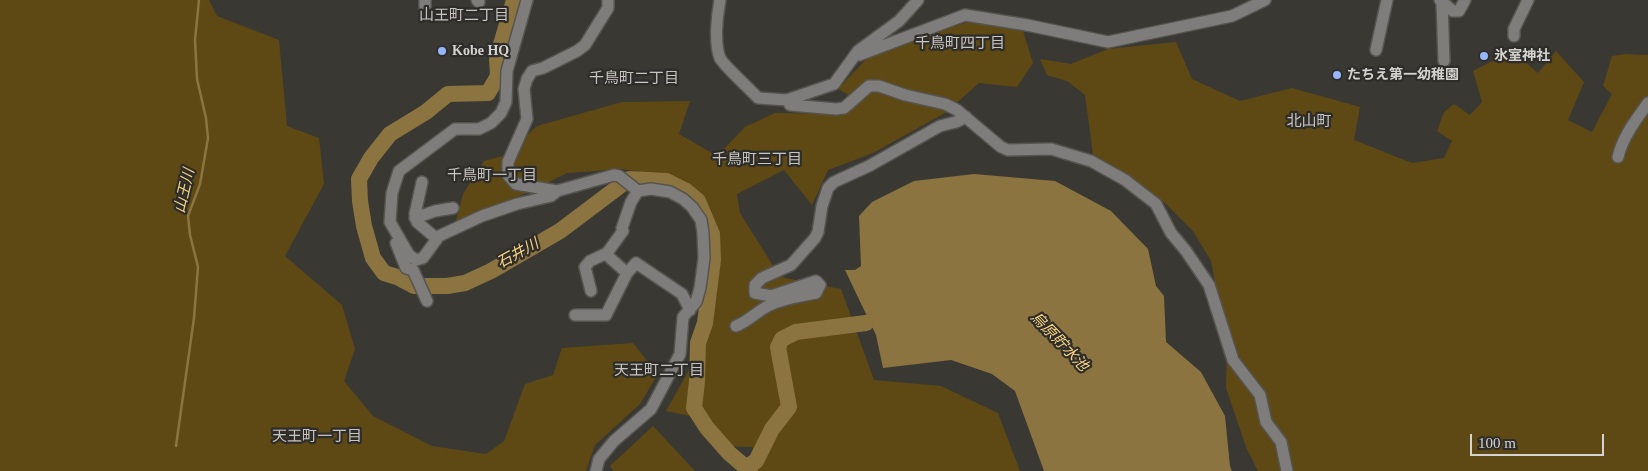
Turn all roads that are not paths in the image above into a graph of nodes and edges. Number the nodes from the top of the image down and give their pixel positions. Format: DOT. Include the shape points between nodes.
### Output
graph roads {
  1 [pos="527,0"];
  2 [pos="608,0"];
  3 [pos="720,0"];
  4 [pos="918,0"];
  5 [pos="1266,0"];
  6 [pos="1387,0"];
  7 [pos="1465,0"];
  8 [pos="1528,0"];
  9 [pos="1441,1"];
  10 [pos="1514,36"];
  11 [pos="1376,50"];
  12 [pos="853,58"];
  13 [pos="1444,60"];
  14 [pos="788,100"];
  15 [pos="1648,103"];
  16 [pos="966,117"];
  17 [pos="1618,157"];
  18 [pos="422,182"];
  19 [pos="557,190"];
  20 [pos="637,190"];
  21 [pos="392,193"];
  22 [pos="453,208"];
  23 [pos="416,218"];
  24 [pos="437,239"];
  25 [pos="607,252"];
  26 [pos="627,273"];
  27 [pos="591,291"];
  28 [pos="426,298"];
  29 [pos="690,310"];
  30 [pos="575,315"];
  31 [pos="736,326"];
  32 [pos="596,471"];
  33 [pos="1287,471"];
  1 -- 21 [label="street" via="501,113 479,129 455,129 399,171"];
  2 -- 19 [label="street" via="608,8 585,45 532,71 524,89 527,119 508,162 508,174 516,184"];
  3 -- 14 [label="street" via="717,18 720,59 758,98"];
  4 -- 12 [label="street" via="899,21"];
  5 -- 12 [label="street" via="1232,16 1108,42 965,15"];
  6 -- 11 [label="street"];
  7 -- 9 [label="street" via="1459,11"];
  8 -- 10 [label="street" via="1514,29"];
  9 -- 13 [label="street"];
  12 -- 14 [label="street" via="834,84"];
  14 -- 16 [label="street" via="790,105 844,108 868,86 879,86 945,104"];
  15 -- 17 [label="street" via="1632,126"];
  16 -- 31 [label="street" via="940,126 834,182 828,188 815,238 791,265 762,278 755,285 755,293 771,296 816,281 820,285 816,293 771,304"];
  16 -- 33 [label="street" via="1001,147 1008,150 1051,149 1091,161 1125,180 1156,204 1171,232 1208,285 1232,360 1260,395 1266,422 1281,442"];
  18 -- 23 [label="street"];
  19 -- 20 [label="street" via="614,175"];
  19 -- 24 [label="street" via="550,196 482,216"];
  20 -- 25 [label="street" via="623,232"];
  20 -- 29 [label="street" via="651,188 670,192 692,207 700,220 704,258 696,302"];
  21 -- 24 [label="street" via="390,222 409,255 416,260 423,258"];
  21 -- 28 [label="street" via="385,210 386,228 406,268 413,270"];
  22 -- 23 [label="street"];
  23 -- 24 [label="street"];
  25 -- 26 [label="street"];
  25 -- 27 [label="street" via="585,267"];
  26 -- 29 [label="street" via="636,263 682,294"];
  26 -- 30 [label="street" via="606,315"];
  29 -- 32 [label="street" via="683,317 680,354 651,409 614,442 599,459"];
}
